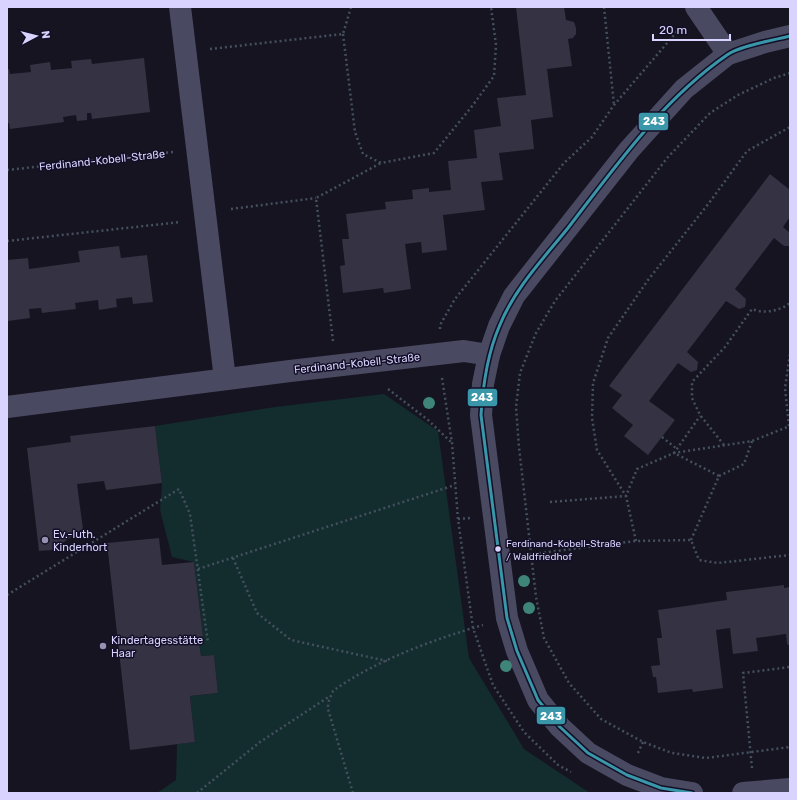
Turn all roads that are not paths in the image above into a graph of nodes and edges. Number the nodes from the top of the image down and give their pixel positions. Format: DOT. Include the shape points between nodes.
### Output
graph roads {
  1 [pos="180,7"];
  2 [pos="696,7"];
  3 [pos="790,36"];
  4 [pos="728,54"];
  5 [pos="488,355"];
  6 [pos="225,379"];
  7 [pos="7,407"];
  8 [pos="790,788"];
  9 [pos="692,793"];
  10 [pos="751,793"];
  1 -- 6 [label="street"];
  2 -- 4 [label="street"];
  3 -- 4 [label="street"];
  4 -- 5 [label="street" via="684,89 629,150 514,296"];
  5 -- 6 [label="street, Ferdinand-Kobell-Straße" via="464,351"];
  5 -- 9 [label="street" via="481,415 507,618 538,700 560,727 588,753 627,775 661,788"];
  6 -- 7 [label="street, Ferdinand-Kobell-Straße"];
  8 -- 10 [label="street"];
}
